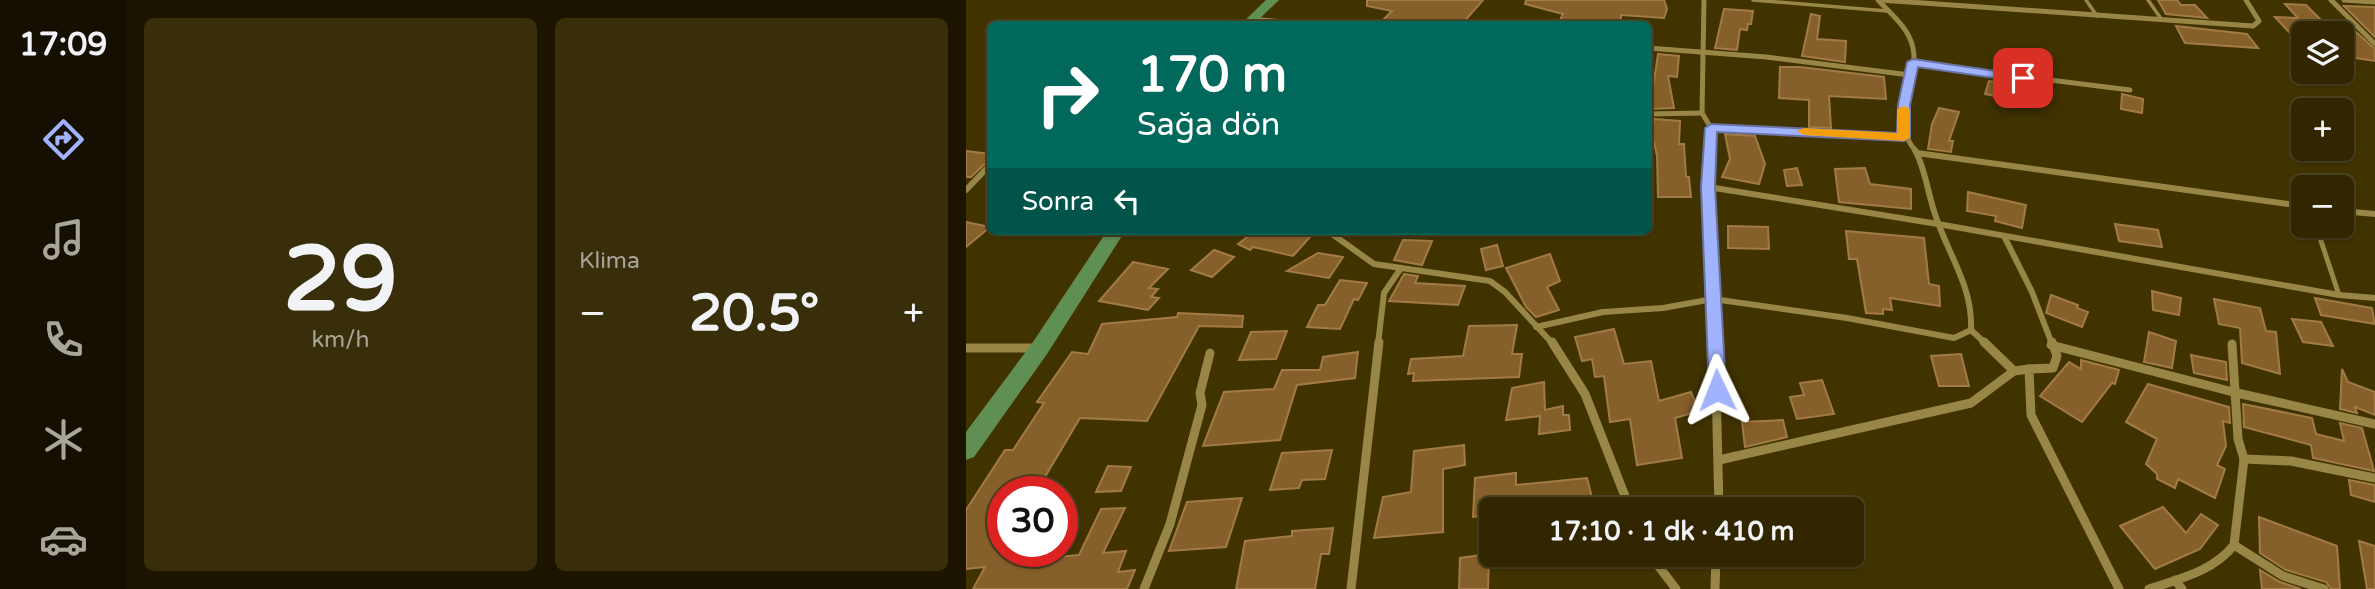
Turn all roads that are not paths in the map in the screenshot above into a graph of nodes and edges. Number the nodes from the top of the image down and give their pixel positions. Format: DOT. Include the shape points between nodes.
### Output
graph roads {
  1 [pos="1273,0"];
  2 [pos="1704,0"];
  3 [pos="1753,0"];
  4 [pos="1879,0"];
  5 [pos="2086,0"];
  6 [pos="2148,0"];
  7 [pos="2246,0"];
  8 [pos="2331,0"];
  9 [pos="2344,0"];
  10 [pos="2375,2"];
  11 [pos="1887,11"];
  12 [pos="2097,16"];
  13 [pos="2162,20"];
  14 [pos="1250,21"];
  15 [pos="2375,44"];
  16 [pos="1652,48"];
  17 [pos="1702,51"];
  18 [pos="1913,62"];
  19 [pos="1910,75"];
  20 [pos="2130,90"];
  21 [pos="1702,113"];
  22 [pos="1652,114"];
  23 [pos="1711,128"];
  24 [pos="1904,138"];
  25 [pos="1917,153"];
  26 [pos="987,167"];
  27 [pos="1708,187"];
  28 [pos="966,190"];
  29 [pos="2291,204"];
  30 [pos="2354,212"];
  31 [pos="2375,214"];
  32 [pos="1938,224"];
  33 [pos="1113,235"];
  34 [pos="1334,235"];
  35 [pos="2004,236"];
  36 [pos="2320,238"];
  37 [pos="1401,268"];
  38 [pos="2339,295"];
  39 [pos="1713,299"];
  40 [pos="2375,299"];
  41 [pos="1536,327"];
  42 [pos="1971,330"];
  43 [pos="2232,344"];
  44 [pos="2051,345"];
  45 [pos="966,348"];
  46 [pos="1040,348"];
  47 [pos="1210,353"];
  48 [pos="2029,369"];
  49 [pos="2014,371"];
  50 [pos="2237,393"];
  51 [pos="2375,424"];
  52 [pos="966,450"];
  53 [pos="2244,459"];
  54 [pos="1719,460"];
  55 [pos="2375,478"];
  56 [pos="1625,497"];
  57 [pos="1719,497"];
  58 [pos="2234,545"];
  59 [pos="1659,567"];
  60 [pos="1716,567"];
  61 [pos="2175,580"];
  62 [pos="1144,589"];
  63 [pos="1351,589"];
  64 [pos="1676,589"];
  65 [pos="1715,589"];
  66 [pos="2119,589"];
  67 [pos="2149,589"];
  68 [pos="2182,589"];
  69 [pos="2324,589"];
  1 -- 14 [label="main road"];
  2 -- 17 [label="street"];
  3 -- 11 [label="lane"];
  4 -- 11 [label="street"];
  4 -- 12 [label="street"];
  5 -- 12 [label="lane"];
  6 -- 13 [label="lane"];
  7 -- 13 [label="street" via="2259,21 2253,26"];
  8 -- 15 [label="street"];
  9 -- 10 [label="street"];
  11 -- 18 [label="street" via="1910,37"];
  12 -- 13 [label="street"];
  16 -- 17 [label="street"];
  17 -- 19 [label="street"];
  17 -- 21 [label="street"];
  18 -- 19 [label="street"];
  18 -- 20 [label="street"];
  19 -- 24 [label="street"];
  21 -- 22 [label="street"];
  21 -- 23 [label="street"];
  23 -- 24 [label="street"];
  23 -- 27 [label="street"];
  24 -- 25 [label="street"];
  25 -- 29 [label="street"];
  25 -- 32 [label="street"];
  26 -- 28 [label="street"];
  27 -- 32 [label="street"];
  27 -- 39 [label="street"];
  30 -- 31 [label="street"];
  32 -- 35 [label="street"];
  32 -- 42 [label="street" via="1966,290 1973,315"];
  33 -- 46 [label="main road"];
  34 -- 37 [label="street" via="1374,264"];
  35 -- 38 [label="street"];
  35 -- 44 [label="street" via="2032,292"];
  36 -- 38 [label="lane"];
  37 -- 41 [label="street" via="1490,281"];
  37 -- 63 [label="street" via="1384,293"];
  38 -- 40 [label="street"];
  39 -- 41 [label="street" via="1603,312"];
  39 -- 42 [label="street" via="1954,338"];
  39 -- 54 [label="street"];
  41 -- 56 [label="street" via="1552,342 1585,394"];
  42 -- 49 [label="street"];
  43 -- 50 [label="street"];
  44 -- 48 [label="street" via="2057,356 2053,368"];
  44 -- 50 [label="street"];
  45 -- 46 [label="street"];
  46 -- 52 [label="main road"];
  47 -- 62 [label="street" via="1200,394 1202,405 1170,524"];
  48 -- 49 [label="street"];
  48 -- 66 [label="street" via="2031,415"];
  49 -- 54 [label="street" via="1971,403"];
  50 -- 51 [label="street"];
  50 -- 53 [label="street" via="2239,450"];
  53 -- 55 [label="street" via="2291,461"];
  53 -- 58 [label="street"];
  54 -- 57 [label="street"];
  58 -- 61 [label="street" via="2228,555"];
  58 -- 69 [label="street" via="2283,576"];
  59 -- 64 [label="street"];
  60 -- 65 [label="street"];
  61 -- 67 [label="street"];
  61 -- 68 [label="street"];
}
